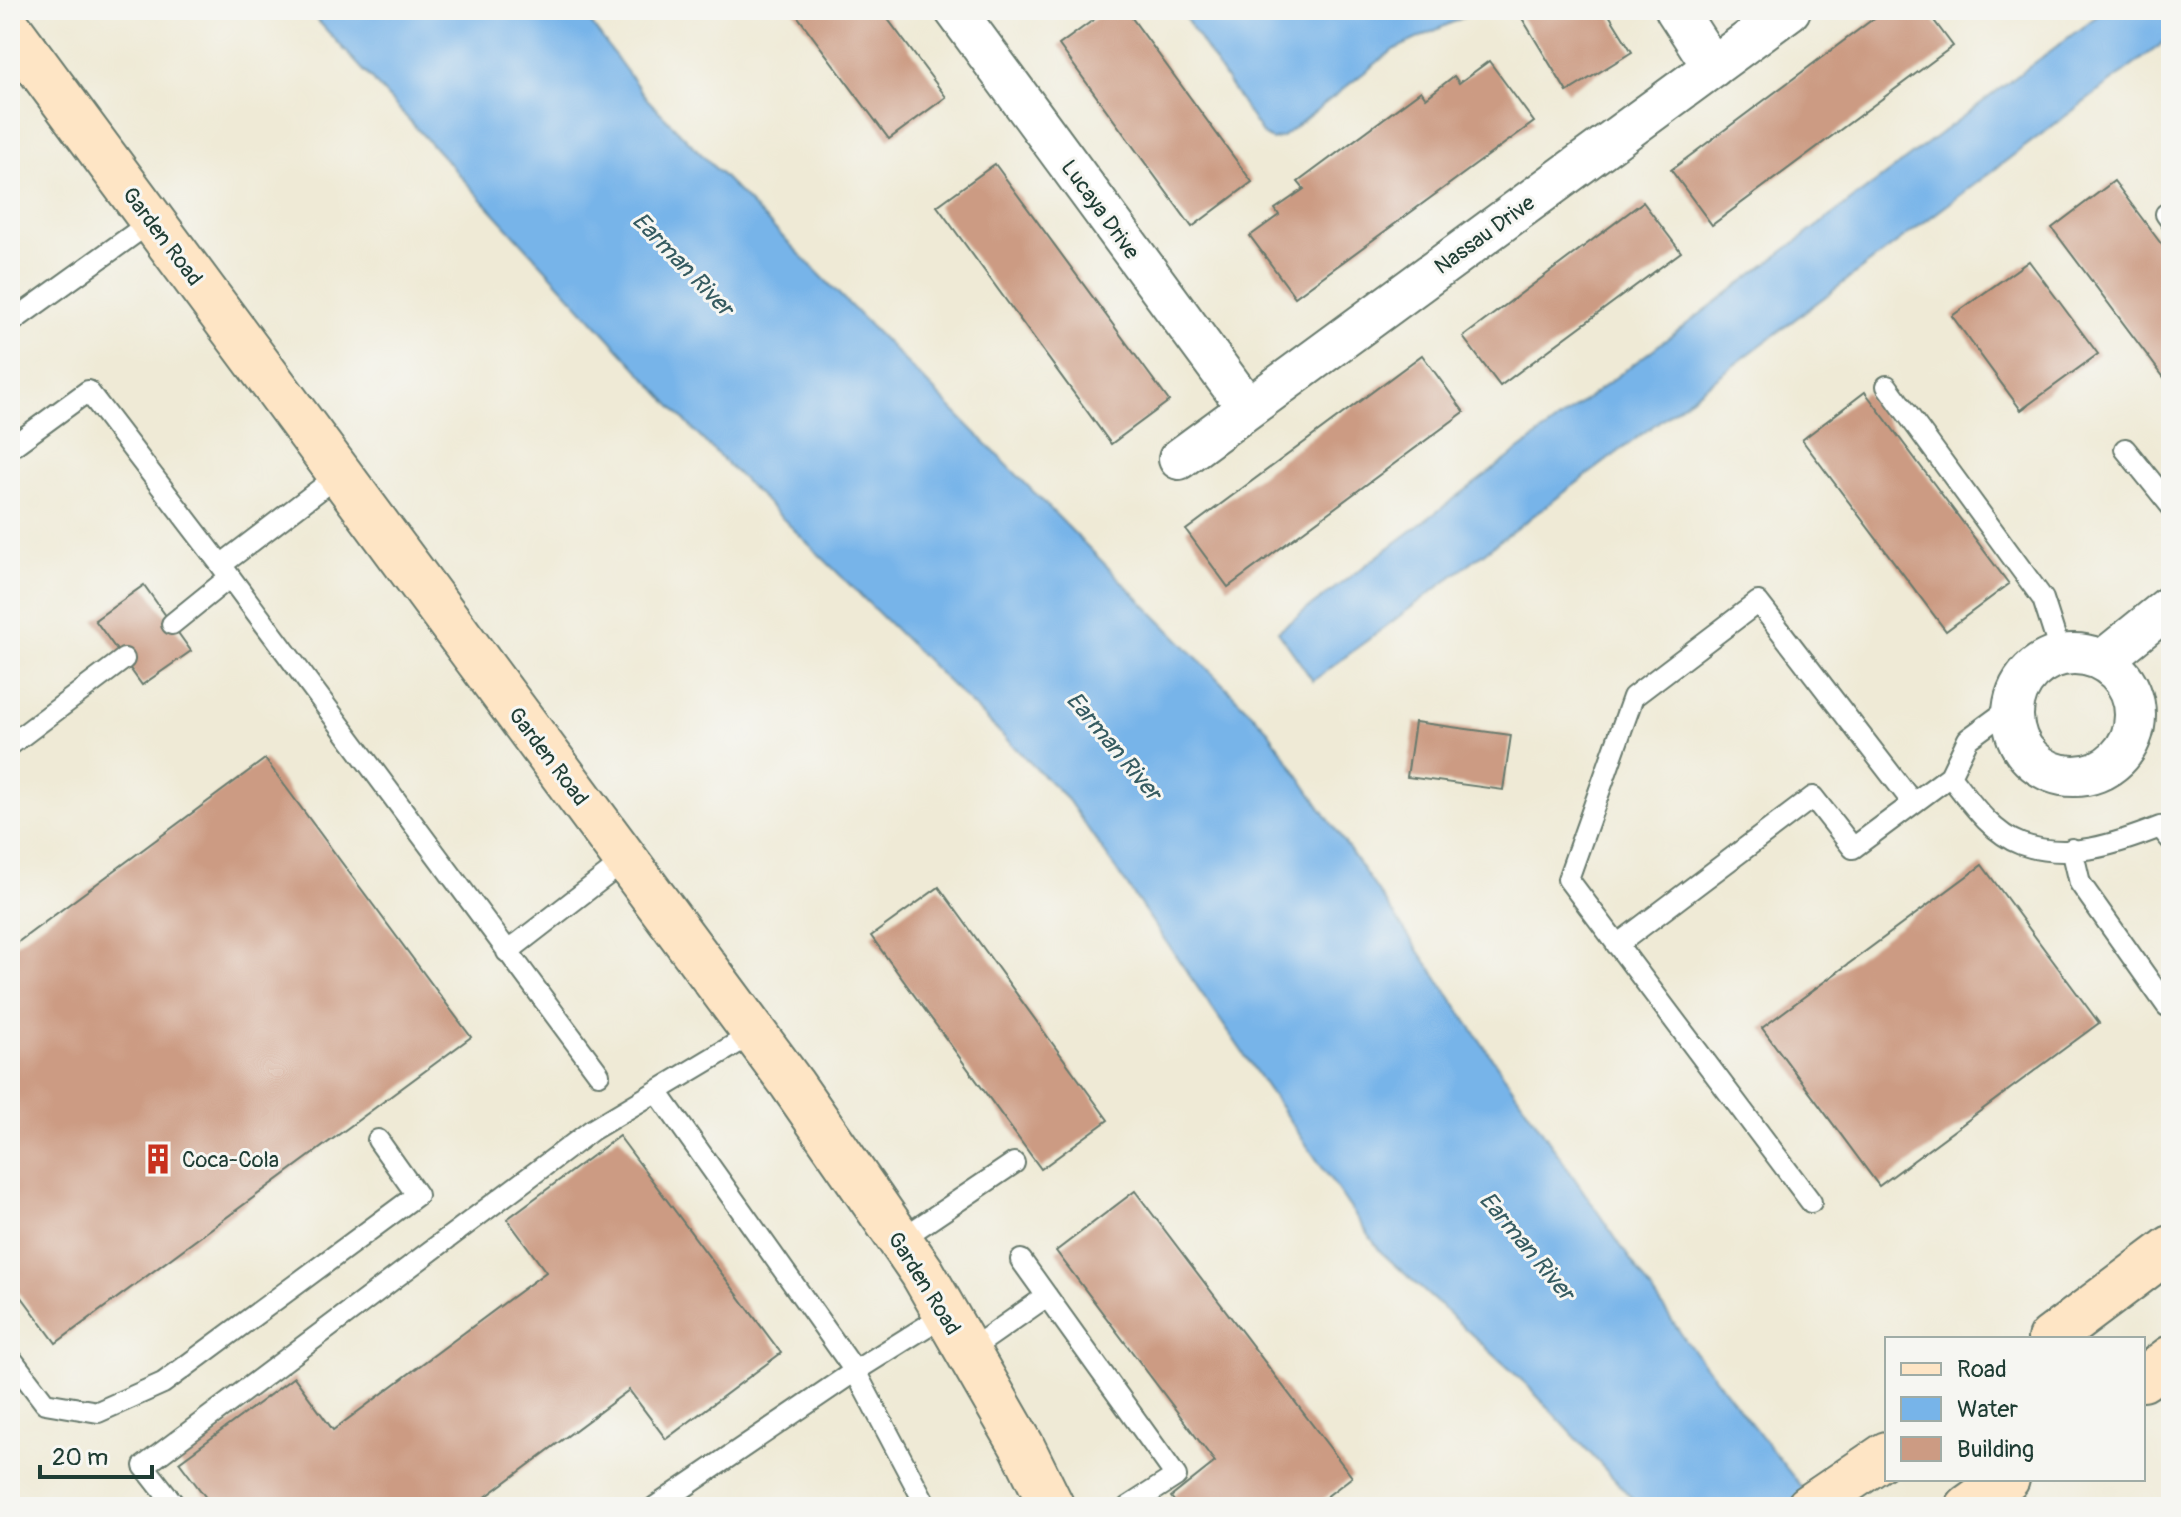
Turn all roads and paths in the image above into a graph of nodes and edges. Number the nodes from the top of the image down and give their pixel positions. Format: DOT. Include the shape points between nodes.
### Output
graph roads {
  1 [pos="955,10"];
  2 [pos="1676,10"];
  3 [pos="1790,10"];
  4 [pos="10,29"];
  5 [pos="1713,67"];
  6 [pos="152,221"];
  7 [pos="10,323"];
  8 [pos="1887,386"];
  9 [pos="1247,407"];
  10 [pos="10,448"];
  11 [pos="2125,449"];
  12 [pos="1179,459"];
  13 [pos="340,474"];
  14 [pos="2171,506"];
  15 [pos="225,571"];
  16 [pos="2171,605"];
  17 [pos="172,624"];
  18 [pos="2061,655"];
  19 [pos="124,659"];
  20 [pos="2103,660"];
  21 [pos="2013,706"];
  22 [pos="10,745"];
  23 [pos="1950,776"];
  24 [pos="1913,803"];
  25 [pos="2171,840"];
  26 [pos="2072,849"];
  27 [pos="626,860"];
  28 [pos="1617,945"];
  29 [pos="507,952"];
  30 [pos="2171,1003"];
  31 [pos="754,1033"];
  32 [pos="599,1074"];
  33 [pos="658,1093"];
  34 [pos="378,1140"];
  35 [pos="1014,1163"];
  36 [pos="1811,1202"];
  37 [pos="900,1240"];
  38 [pos="2171,1248"];
  39 [pos="1021,1260"];
  40 [pos="1047,1296"];
  41 [pos="946,1314"];
  42 [pos="2053,1337"];
  43 [pos="967,1352"];
  44 [pos="10,1357"];
  45 [pos="2171,1358"];
  46 [pos="855,1371"];
  47 [pos="2145,1378"];
  48 [pos="1885,1455"];
  49 [pos="2004,1481"];
  50 [pos="176,1507"];
  51 [pos="655,1507"];
  52 [pos="927,1507"];
  53 [pos="1052,1507"];
  54 [pos="1128,1507"];
  55 [pos="1809,1507"];
  56 [pos="1968,1507"];
  1 -- 9 [label="street, Lucaya Drive"];
  2 -- 5 [label="street"];
  3 -- 5 [label="street, Nassau Drive"];
  4 -- 6 [label="street, Garden Road"];
  5 -- 9 [label="street, Nassau Drive"];
  6 -- 7 [label="lane"];
  6 -- 13 [label="street, Garden Road"];
  8 -- 18 [label="lane" via="2043,599"];
  9 -- 12 [label="street, Nassau Drive"];
  10 -- 15 [label="lane" via="88,391"];
  11 -- 14 [label="lane"];
  13 -- 15 [label="lane"];
  13 -- 27 [label="street, Garden Road"];
  15 -- 17 [label="lane"];
  15 -- 29 [label="lane"];
  16 -- 20 [label="street"];
  18 -- 20 [label="street" via="2083,653"];
  18 -- 21 [label="street" via="2041,663 2020,685"];
  19 -- 22 [label="lane"];
  20 -- 21 [label="street" via="2129,686 2136,706 2131,739 2107,767 2087,775 2050,772 2019,743"];
  21 -- 23 [label="lane" via="1968,739"];
  23 -- 24 [label="lane"];
  23 -- 26 [label="lane" via="1980,815 2021,844"];
  24 -- 28 [label="lane" via="1853,848 1813,797"];
  24 -- 28 [label="lane" via="1758,602 1633,697 1568,879"];
  25 -- 26 [label="lane" via="2160,827 2109,847"];
  26 -- 30 [label="lane" via="2080,883 2167,1006"];
  27 -- 29 [label="lane"];
  27 -- 31 [label="street, Garden Road"];
  28 -- 36 [label="lane"];
  29 -- 32 [label="lane"];
  31 -- 33 [label="lane"];
  31 -- 37 [label="street, Garden Road"];
  33 -- 46 [label="lane"];
  33 -- 50 [label="lane" via="592,1130 144,1466"];
  34 -- 44 [label="lane" via="417,1195 163,1383 98,1412 45,1403"];
  35 -- 37 [label="lane"];
  37 -- 41 [label="street, Garden Road"];
  38 -- 42 [label="street"];
  39 -- 40 [label="lane"];
  40 -- 43 [label="lane"];
  40 -- 54 [label="lane" via="1176,1476"];
  41 -- 43 [label="street, Garden Road"];
  41 -- 46 [label="lane"];
  43 -- 53 [label="street, Garden Road"];
  45 -- 47 [label="street"];
  46 -- 51 [label="lane"];
  46 -- 52 [label="lane"];
  48 -- 55 [label="street"];
  49 -- 56 [label="street"];
}
